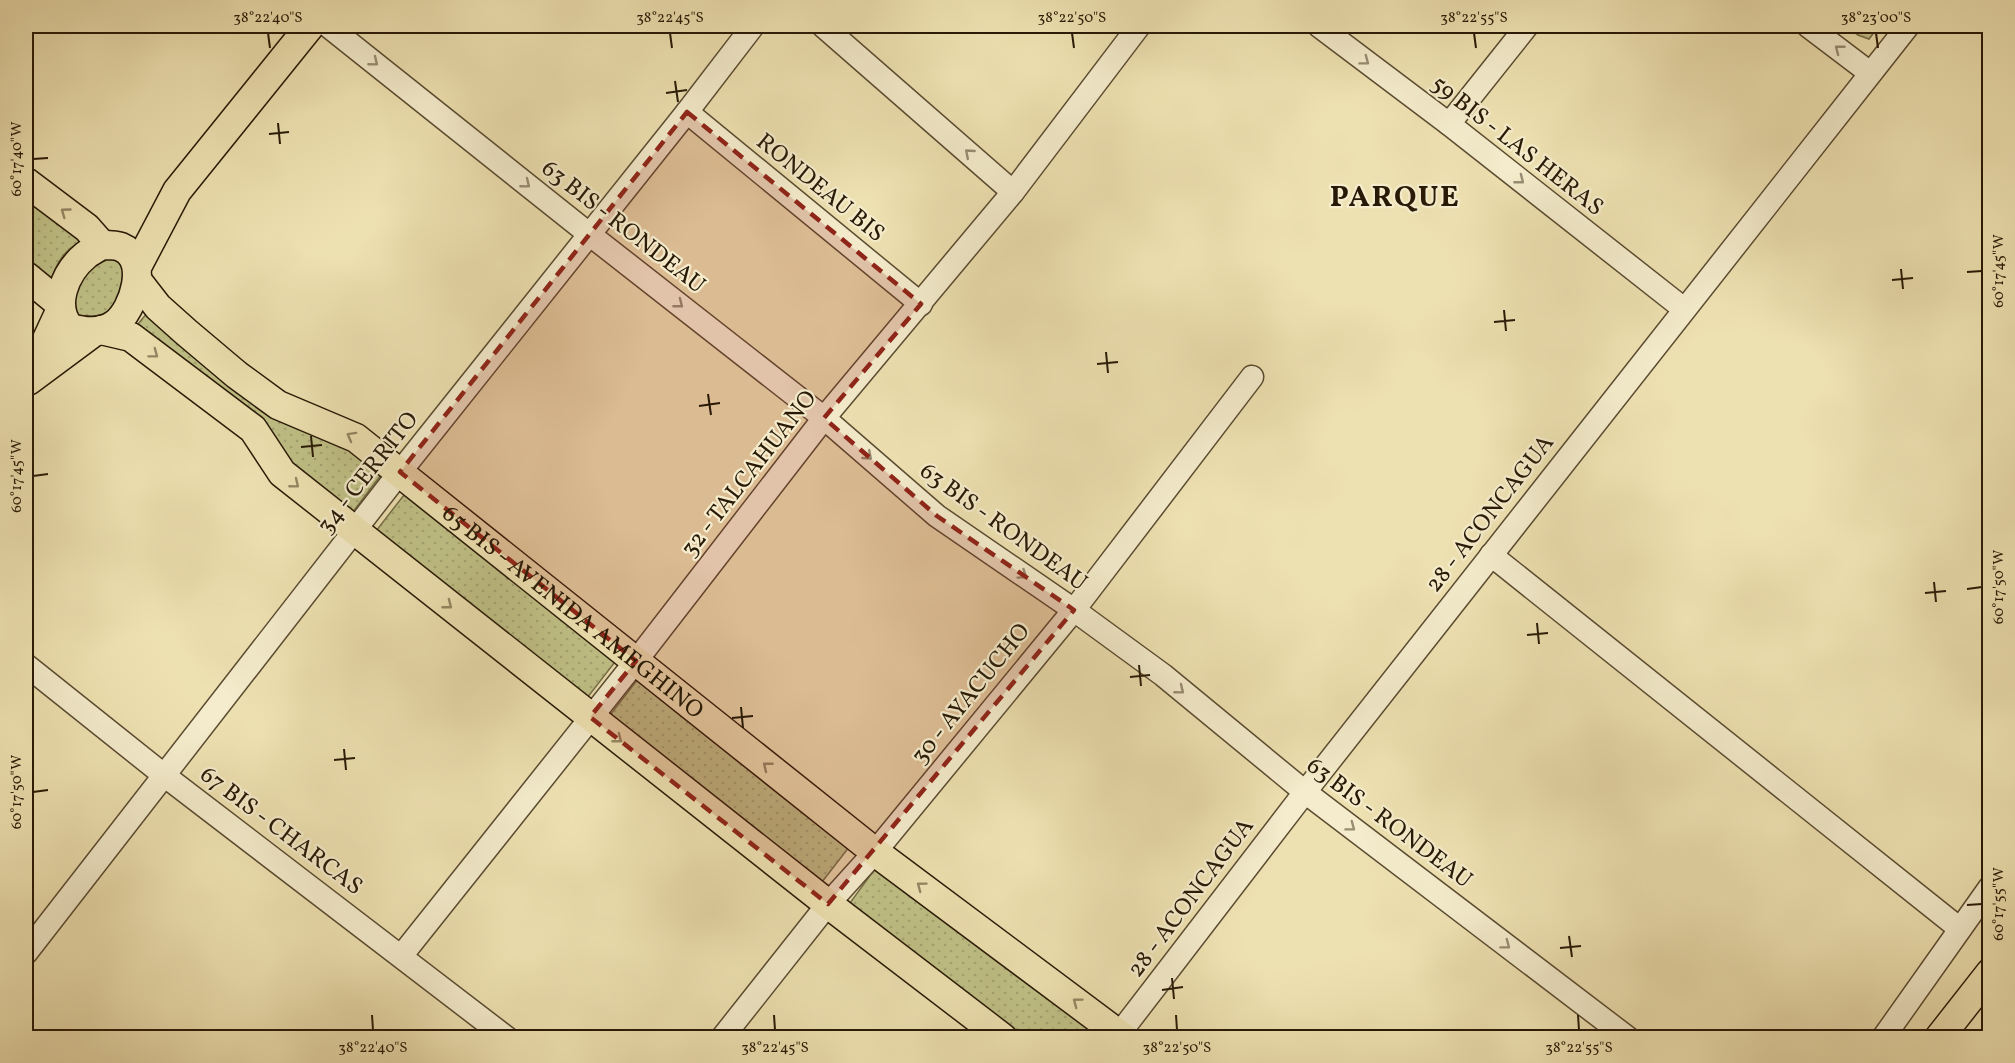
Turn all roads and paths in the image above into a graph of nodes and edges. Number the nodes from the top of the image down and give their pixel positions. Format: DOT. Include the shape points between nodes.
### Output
graph roads {
  1 [pos="310,26"];
  2 [pos="328,26"];
  3 [pos="753,26"];
  4 [pos="823,26"];
  5 [pos="1139,26"];
  6 [pos="1318,26"];
  7 [pos="1527,26"];
  8 [pos="1808,26"];
  9 [pos="1908,26"];
  10 [pos="1870,74"];
  11 [pos="687,112"];
  12 [pos="1449,124"];
  13 [pos="26,182"];
  14 [pos="177,190"];
  15 [pos="1013,192"];
  16 [pos="589,234"];
  17 [pos="106,245"];
  18 [pos="137,274"];
  19 [pos="26,276"];
  20 [pos="921,304"];
  21 [pos="60,307"];
  22 [pos="1684,309"];
  23 [pos="98,331"];
  24 [pos="1252,377"];
  25 [pos="26,382"];
  26 [pos="824,418"];
  27 [pos="400,472"];
  28 [pos="355,532"];
  29 [pos="1491,555"];
  30 [pos="1074,610"];
  31 [pos="636,661"];
  32 [pos="26,665"];
  33 [pos="590,717"];
  34 [pos="165,776"];
  35 [pos="1305,792"];
  36 [pos="875,852"];
  37 [pos="1989,887"];
  38 [pos="828,904"];
  39 [pos="1960,929"];
  40 [pos="26,953"];
  41 [pos="402,955"];
  42 [pos="1989,973"];
  43 [pos="1120,1036"];
  44 [pos="507,1038"];
  45 [pos="722,1038"];
  46 [pos="1003,1038"];
  47 [pos="1628,1038"];
  48 [pos="1882,1038"];
  49 [pos="1940,1038"];
  1 -- 14 [label="main road"];
  2 -- 16 [label="street, 63 BIS - RONDEAU, one-way"];
  3 -- 11 [label="street, 34 - CERRITO"];
  15 -- 4 [label="street, one-way"];
  5 -- 15 [label="street, 32 - TALCAHUANO"];
  6 -- 12 [label="street, 59 BIS - LAS HERAS, one-way"];
  7 -- 12 [label="street"];
  10 -- 8 [label="street, one-way"];
  9 -- 10 [label="street, 28 - ACONCAGUA"];
  10 -- 22 [label="street, 28 - ACONCAGUA"];
  11 -- 16 [label="street, 34 - CERRITO"];
  11 -- 20 [label="street, RONDEAU BIS"];
  12 -- 22 [label="street, 59 BIS - LAS HERAS, one-way"];
  17 -- 13 [label="main road, one-way"];
  14 -- 17 [label="main road" via="132,229"];
  14 -- 18 [label="main road"];
  15 -- 20 [label="street, 32 - TALCAHUANO"];
  16 -- 26 [label="street, 63 BIS - RONDEAU, one-way"];
  16 -- 27 [label="street, 34 - CERRITO"];
  17 -- 18 [label="main road" via="122,247 129,253"];
  17 -- 21 [label="main road" via="86,255 72,270 63,287"];
  18 -- 23 [label="main road" via="128,309 116,324"];
  27 -- 18 [label="main road, 65 BIS - AVENIDA AMEGHINO, one-way" via="356,438 278,405 237,375 158,307"];
  19 -- 21 [label="main road"];
  20 -- 26 [label="street, 32 - TALCAHUANO"];
  21 -- 23 [label="main road" via="62,320 70,328"];
  21 -- 25 [label="main road"];
  22 -- 29 [label="street, 28 - ACONCAGUA"];
  23 -- 25 [label="main road"];
  23 -- 28 [label="main road, one-way" via="131,337 254,429 282,473"];
  24 -- 30 [label="street, 30 - AYACUCHO"];
  26 -- 30 [label="street, 63 BIS - RONDEAU, one-way" via="937,516"];
  26 -- 31 [label="street, 32 - TALCAHUANO"];
  27 -- 28 [label="street, 34 - CERRITO"];
  27 -- 31 [label="main road, 65 BIS - AVENIDA AMEGHINO"];
  28 -- 33 [label="main road, one-way"];
  28 -- 34 [label="street, 34 - CERRITO"];
  29 -- 35 [label="street, 28 - ACONCAGUA"];
  29 -- 39 [label="street"];
  30 -- 35 [label="street, 63 BIS - RONDEAU, one-way" via="1163,675"];
  30 -- 36 [label="street, 30 - AYACUCHO"];
  31 -- 33 [label="street, 32 - TALCAHUANO"];
  36 -- 31 [label="main road, 65 BIS - AVENIDA AMEGHINO, one-way"];
  32 -- 34 [label="street, 67 BIS - CHARCAS"];
  33 -- 38 [label="main road, one-way"];
  33 -- 41 [label="street, 32 - TALCAHUANO"];
  34 -- 40 [label="street, 34 - CERRITO"];
  34 -- 41 [label="street, 67 BIS - CHARCAS"];
  35 -- 43 [label="street, 28 - ACONCAGUA"];
  35 -- 47 [label="street, 63 BIS - RONDEAU, one-way"];
  36 -- 38 [label="street, 30 - AYACUCHO"];
  43 -- 36 [label="main road, 65 BIS - AVENIDA AMEGHINO, one-way"];
  37 -- 39 [label="street"];
  38 -- 45 [label="street, 30 - AYACUCHO"];
  38 -- 46 [label="main road"];
  39 -- 48 [label="street"];
  41 -- 44 [label="street, 67 BIS - CHARCAS"];
  42 -- 49 [label="main road"];
}
